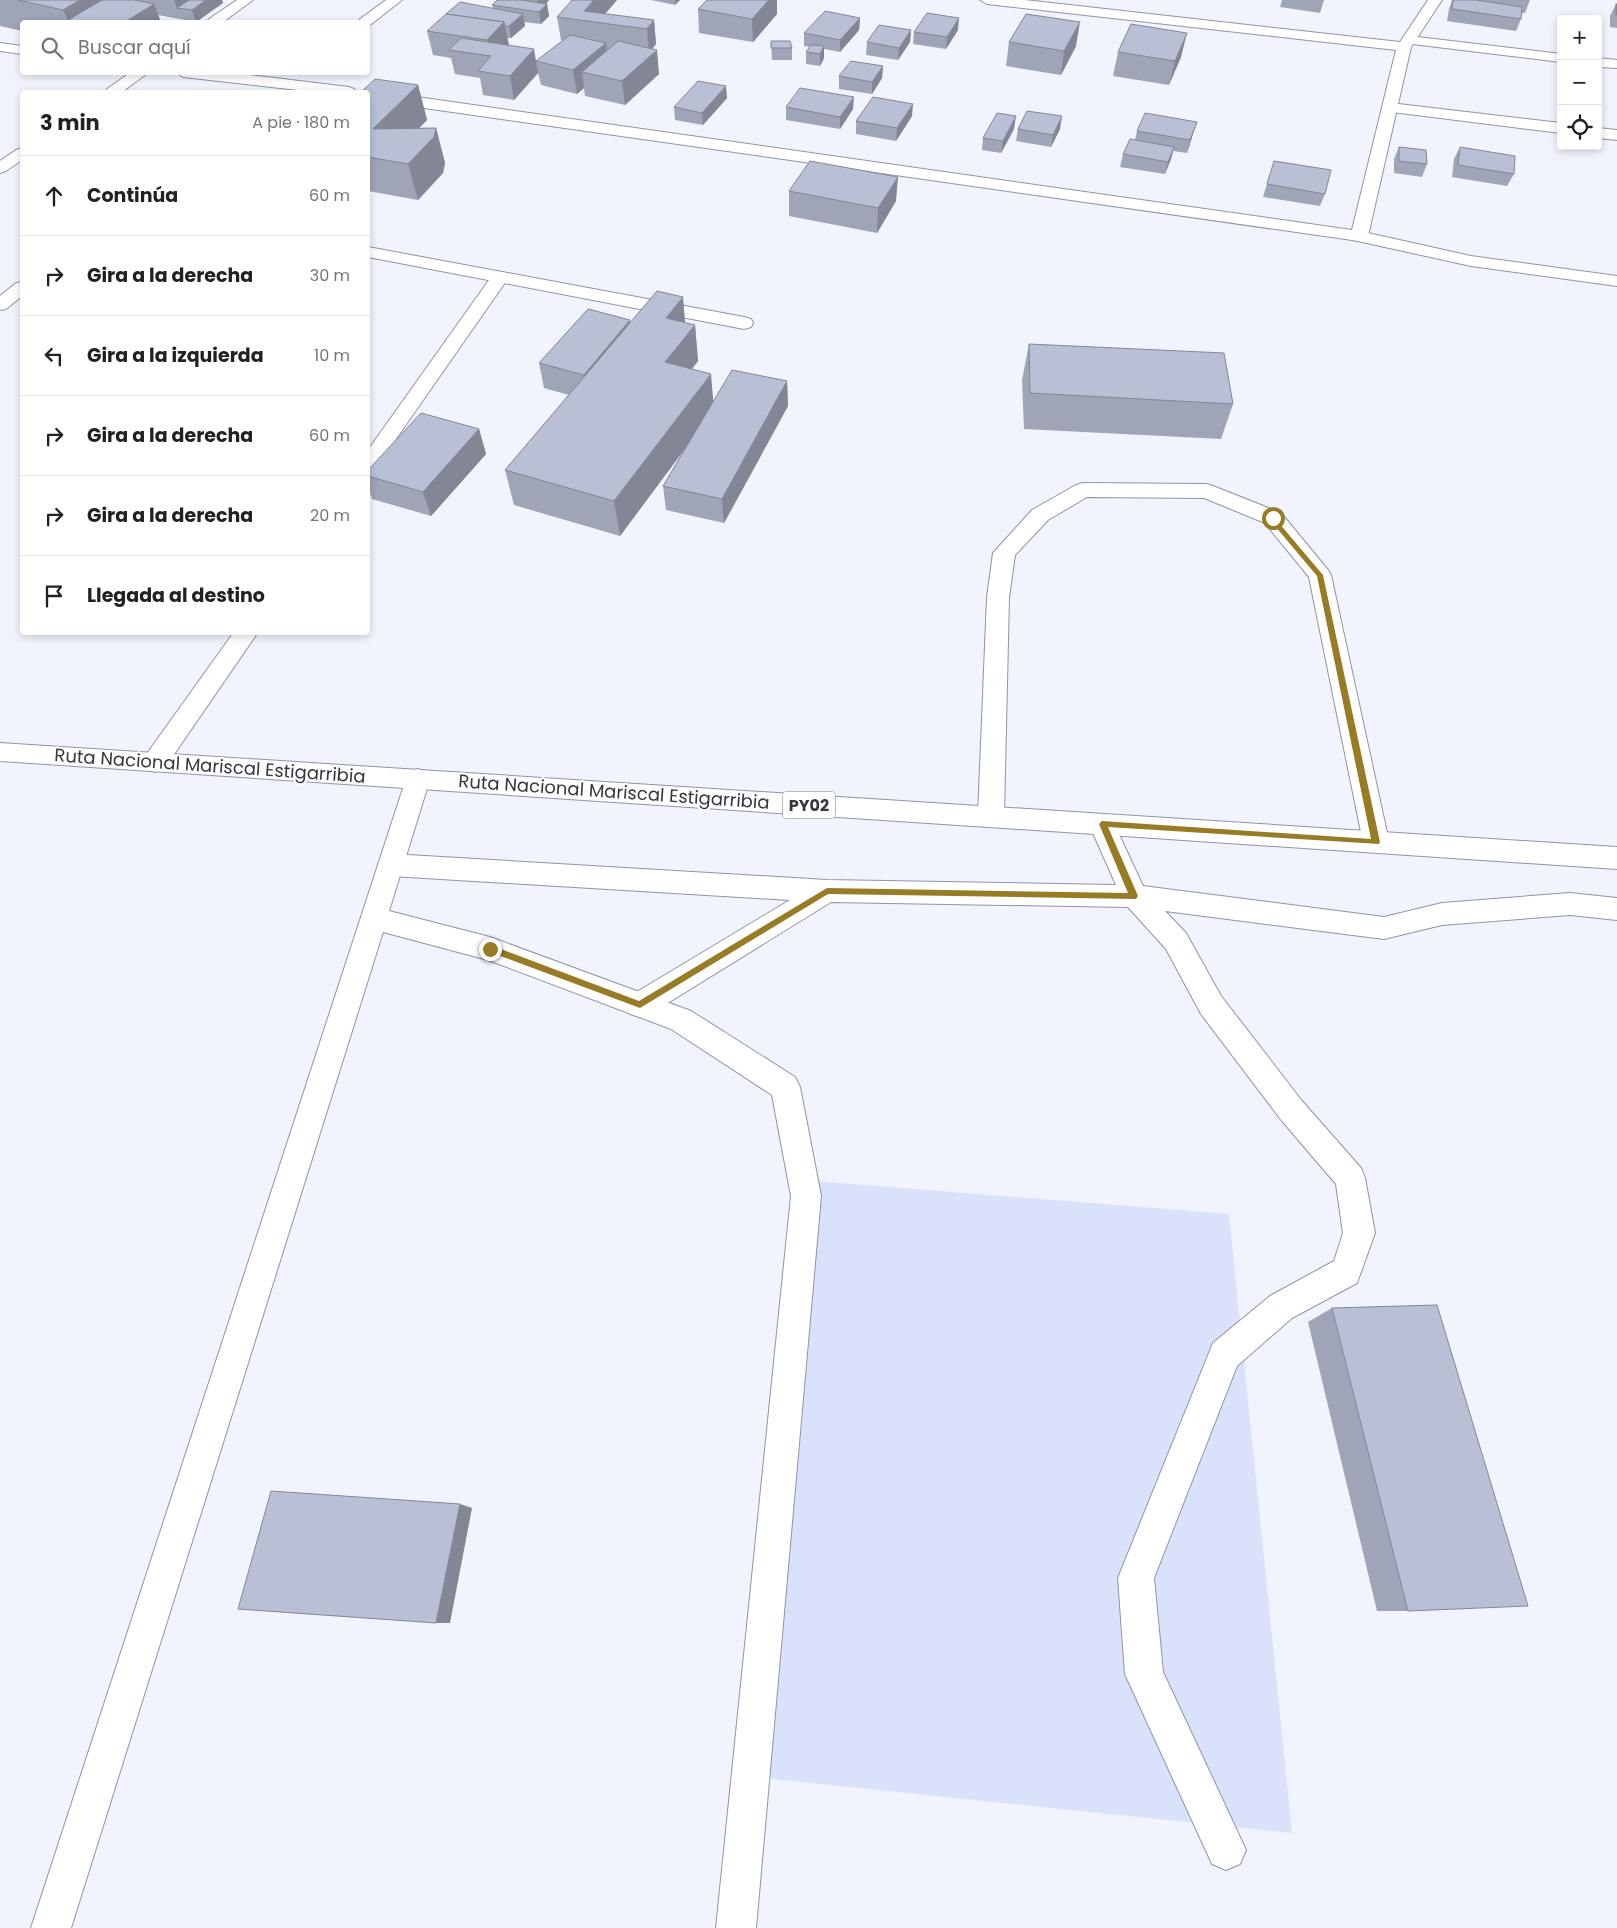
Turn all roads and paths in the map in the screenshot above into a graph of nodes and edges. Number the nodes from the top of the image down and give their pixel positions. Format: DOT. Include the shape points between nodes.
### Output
graph roads {
  1 [pos="246,0"];
  2 [pos="395,0"];
  3 [pos="987,0"];
  4 [pos="1435,0"];
  5 [pos="217,20"];
  6 [pos="368,20"];
  7 [pos="1406,44"];
  8 [pos="0,47"];
  9 [pos="20,50"];
  10 [pos="1557,58"];
  11 [pos="1602,62"];
  12 [pos="1617,64"];
  13 [pos="138,75"];
  14 [pos="201,75"];
  15 [pos="296,75"];
  16 [pos="280,88"];
  17 [pos="115,90"];
  18 [pos="314,90"];
  19 [pos="370,95"];
  20 [pos="1390,108"];
  21 [pos="1557,128"];
  22 [pos="1602,133"];
  23 [pos="1617,135"];
  24 [pos="20,154"];
  25 [pos="0,168"];
  26 [pos="1359,236"];
  27 [pos="370,252"];
  28 [pos="500,277"];
  29 [pos="1617,281"];
  30 [pos="20,289"];
  31 [pos="0,305"];
  32 [pos="744,323"];
  33 [pos="370,461"];
  34 [pos="245,635"];
  35 [pos="0,752"];
  36 [pos="155,762"];
  37 [pos="418,780"];
  38 [pos="991,816"];
  39 [pos="1102,824"];
  40 [pos="1376,842"];
  41 [pos="1617,858"];
  42 [pos="391,865"];
  43 [pos="827,891"];
  44 [pos="1134,896"];
  45 [pos="1617,909"];
  46 [pos="374,918"];
  47 [pos="640,1004"];
  48 [pos="1226,1850"];
  49 [pos="51,1928"];
  50 [pos="736,1928"];
  1 -- 5 [label="street"];
  2 -- 6 [label="street"];
  3 -- 7 [label="street"];
  4 -- 7 [label="street"];
  7 -- 10 [label="street"];
  7 -- 20 [label="street"];
  8 -- 9 [label="street"];
  11 -- 12 [label="street"];
  13 -- 17 [label="street"];
  14 -- 16 [label="street"];
  15 -- 16 [label="street"];
  16 -- 18 [label="street"];
  19 -- 26 [label="street"];
  20 -- 21 [label="street"];
  20 -- 26 [label="street"];
  22 -- 23 [label="street"];
  24 -- 25 [label="street"];
  26 -- 29 [label="street" via="1471,261"];
  27 -- 28 [label="street"];
  28 -- 32 [label="street"];
  28 -- 33 [label="street"];
  30 -- 31 [label="street"];
  34 -- 36 [label="street"];
  35 -- 36 [label="street, Ruta Nacional Mariscal Estigarribia / PY02"];
  36 -- 37 [label="street, Ruta Nacional Mariscal Estigarribia / PY02"];
  37 -- 38 [label="street, Ruta Nacional Mariscal Estigarribia / PY02"];
  37 -- 42 [label="street"];
  38 -- 39 [label="street, Ruta Nacional Mariscal Estigarribia / PY02"];
  38 -- 40 [label="street" via="998,598 1004,553 1040,515 1082,490 1206,491 1273,518 1320,575"];
  39 -- 40 [label="street, Ruta Nacional Mariscal Estigarribia / PY02"];
  39 -- 44 [label="street"];
  40 -- 41 [label="street, Ruta Nacional Mariscal Estigarribia / PY02"];
  42 -- 43 [label="street"];
  42 -- 46 [label="street"];
  43 -- 44 [label="street"];
  43 -- 47 [label="street"];
  44 -- 45 [label="street" via="1384,928 1442,914 1570,904"];
  44 -- 48 [label="street" via="1176,942 1211,1005 1292,1111 1350,1178 1359,1233 1346,1272 1281,1307 1225,1355 1136,1578 1144,1674"];
  46 -- 47 [label="street" via="490,949"];
  46 -- 49 [label="street"];
  47 -- 50 [label="street" via="681,1020 785,1087 806,1196"];
}
